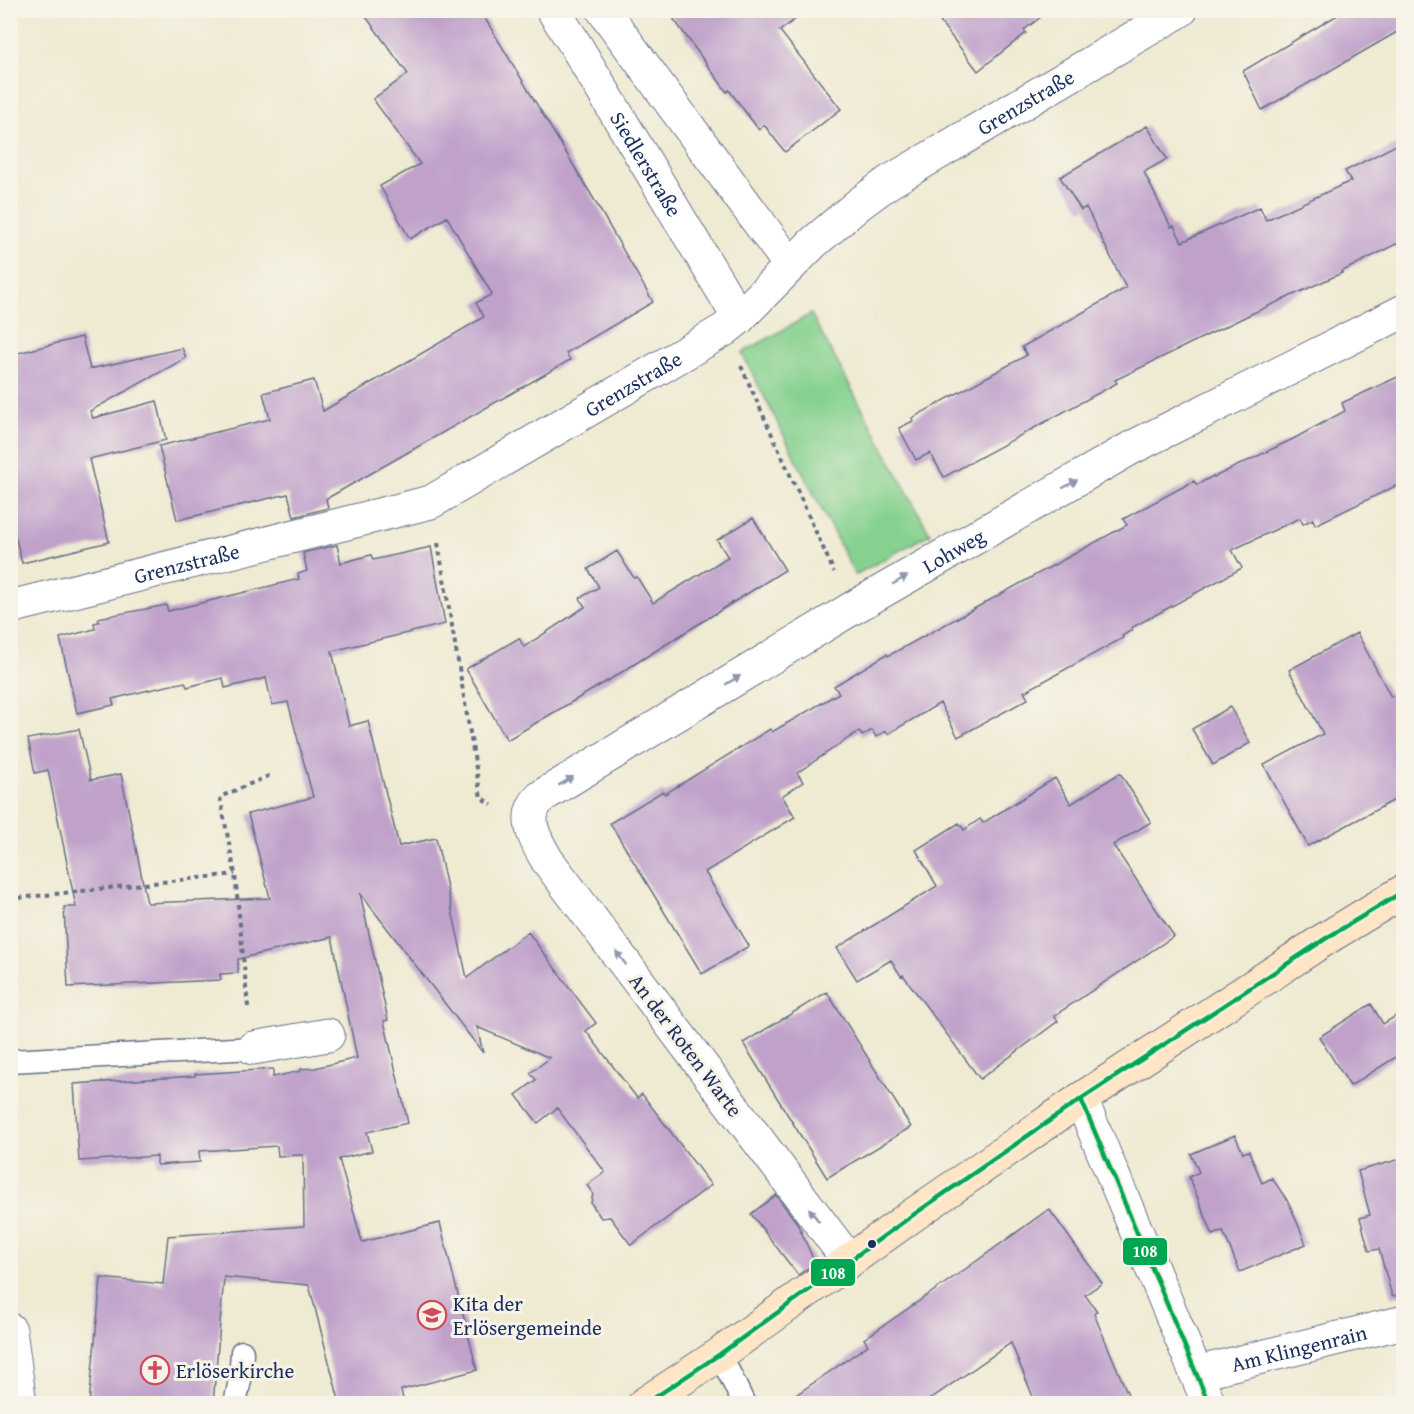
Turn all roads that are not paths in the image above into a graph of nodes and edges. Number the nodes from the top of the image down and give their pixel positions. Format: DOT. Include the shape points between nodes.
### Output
graph roads {
  1 [pos="553,10"];
  2 [pos="603,10"];
  3 [pos="1181,10"];
  4 [pos="790,265"];
  5 [pos="1404,311"];
  6 [pos="732,324"];
  7 [pos="10,607"];
  8 [pos="530,823"];
  9 [pos="1404,891"];
  10 [pos="328,1035"];
  11 [pos="253,1048"];
  12 [pos="10,1060"];
  13 [pos="1081,1099"];
  14 [pos="849,1261"];
  15 [pos="1404,1322"];
  16 [pos="10,1330"];
  17 [pos="242,1352"];
  18 [pos="720,1353"];
  19 [pos="1196,1372"];
  20 [pos="20,1404"];
  21 [pos="235,1404"];
  22 [pos="644,1404"];
  23 [pos="744,1404"];
  24 [pos="1209,1404"];
  1 -- 6 [label="street, Siedlerstraße"];
  2 -- 4 [label="street"];
  3 -- 4 [label="street, Grenzstraße" via="889,183"];
  4 -- 6 [label="street, Grenzstraße"];
  8 -- 5 [label="street, Lohweg, one-way" via="540,799 556,787 851,609 1131,448"];
  6 -- 7 [label="street, Grenzstraße" via="431,502"];
  14 -- 8 [label="street, An der Roten Warte, one-way" via="547,860"];
  9 -- 13 [label="street"];
  10 -- 11 [label="street"];
  11 -- 12 [label="lane"];
  13 -- 14 [label="street"];
  13 -- 19 [label="street"];
  14 -- 18 [label="street"];
  15 -- 19 [label="street, Am Klingenrain"];
  16 -- 20 [label="street"];
  17 -- 21 [label="lane"];
  18 -- 22 [label="street"];
  18 -- 23 [label="lane"];
  19 -- 24 [label="street"];
}
